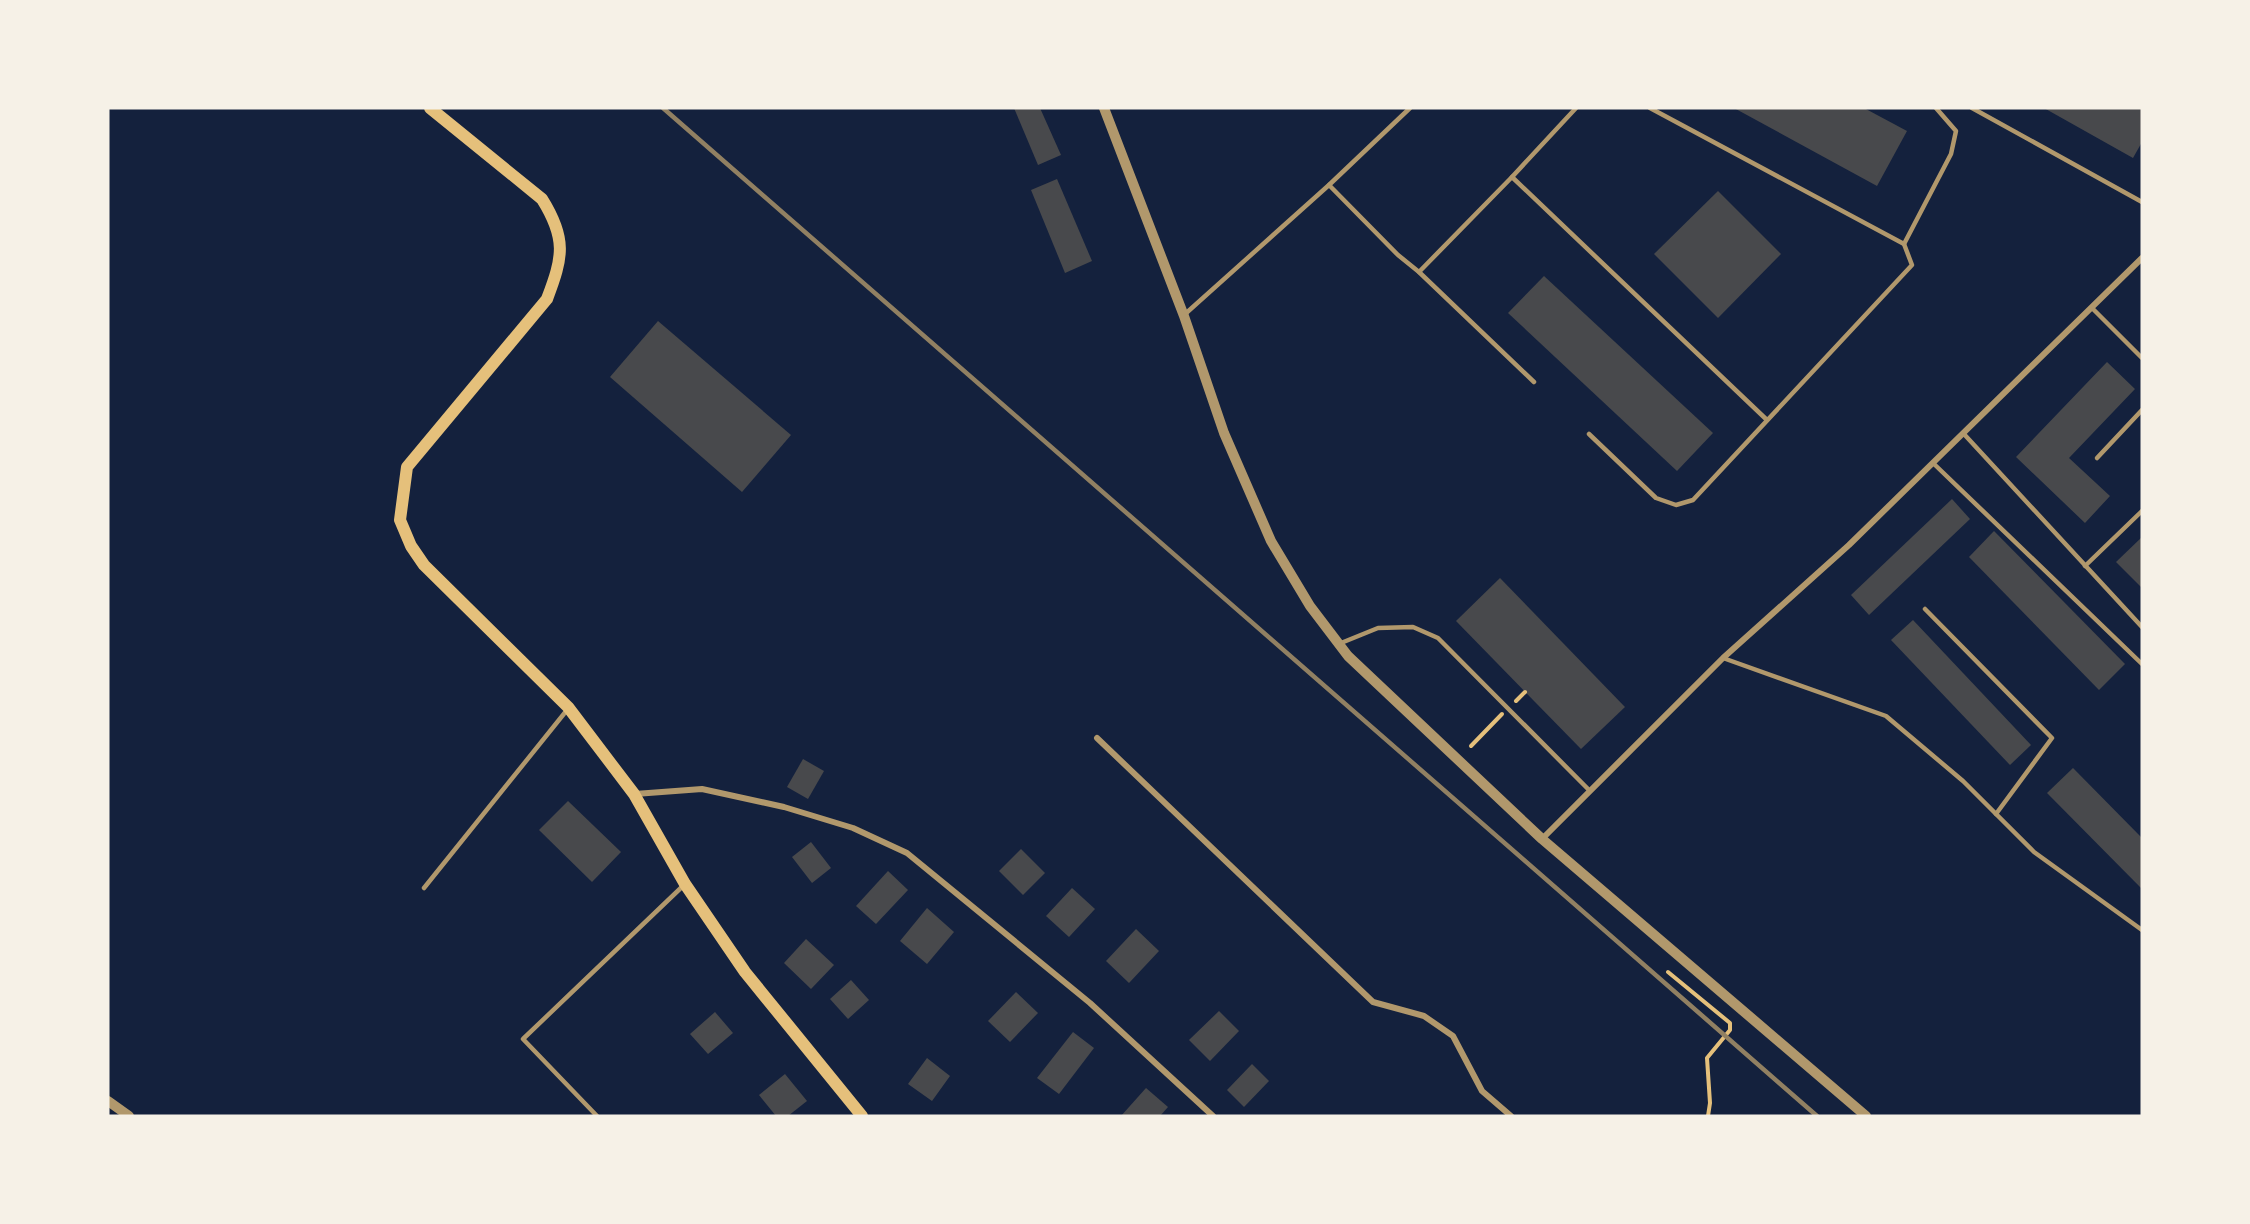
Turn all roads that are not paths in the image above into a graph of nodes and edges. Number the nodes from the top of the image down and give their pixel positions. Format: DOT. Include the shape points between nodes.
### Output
graph roads {
  1 [pos="430,108"];
  2 [pos="1104,108"];
  3 [pos="1410,108"];
  4 [pos="1576,108"];
  5 [pos="1650,108"];
  6 [pos="1935,108"];
  7 [pos="1972,108"];
  8 [pos="1512,177"];
  9 [pos="1329,185"];
  10 [pos="2142,202"];
  11 [pos="1904,244"];
  12 [pos="2142,258"];
  13 [pos="1419,272"];
  14 [pos="2092,308"];
  15 [pos="1184,316"];
  16 [pos="2142,358"];
  17 [pos="1534,382"];
  18 [pos="2142,410"];
  19 [pos="1767,420"];
  20 [pos="1963,433"];
  21 [pos="1589,434"];
  22 [pos="2097,458"];
  23 [pos="1933,463"];
  24 [pos="2142,511"];
  25 [pos="2085,566"];
  26 [pos="1925,609"];
  27 [pos="2142,627"];
  28 [pos="1339,644"];
  29 [pos="1723,658"];
  30 [pos="2142,664"];
  31 [pos="568,707"];
  32 [pos="1097,738"];
  33 [pos="1590,792"];
  34 [pos="634,794"];
  35 [pos="1996,814"];
  36 [pos="1542,839"];
  37 [pos="685,884"];
  38 [pos="424,888"];
  39 [pos="2142,930"];
  40 [pos="108,1101"];
  41 [pos="129,1116"];
  42 [pos="597,1116"];
  43 [pos="862,1116"];
  44 [pos="1213,1116"];
  45 [pos="1511,1116"];
  46 [pos="1866,1116"];
  1 -- 31 [label="main road" via="542,199 560,240 559,269 547,300 407,467 400,520 424,565"];
  2 -- 15 [label="street"];
  3 -- 9 [label="lane"];
  4 -- 8 [label="lane"];
  5 -- 11 [label="lane"];
  6 -- 11 [label="lane" via="1956,131 1951,154"];
  7 -- 10 [label="lane"];
  8 -- 13 [label="lane"];
  8 -- 19 [label="lane"];
  9 -- 13 [label="lane"];
  9 -- 15 [label="lane"];
  11 -- 19 [label="lane" via="1912,265"];
  12 -- 14 [label="street"];
  13 -- 17 [label="lane"];
  14 -- 16 [label="lane"];
  14 -- 20 [label="street"];
  15 -- 28 [label="street" via="1224,433 1271,541 1310,606"];
  18 -- 22 [label="lane"];
  19 -- 21 [label="lane" via="1693,500 1676,505 1656,498"];
  20 -- 23 [label="street"];
  20 -- 25 [label="lane"];
  23 -- 29 [label="street"];
  23 -- 30 [label="lane"];
  24 -- 25 [label="lane"];
  25 -- 27 [label="lane"];
  26 -- 35 [label="lane" via="2052,738"];
  28 -- 33 [label="lane" via="1378,628 1413,627 1438,638"];
  28 -- 36 [label="street"];
  29 -- 33 [label="street"];
  29 -- 35 [label="lane" via="1886,716"];
  31 -- 34 [label="main road"];
  31 -- 38 [label="lane"];
  32 -- 45 [label="street" via="1373,1002 1424,1017 1453,1036 1482,1091"];
  33 -- 36 [label="street"];
  34 -- 37 [label="main road"];
  34 -- 44 [label="street" via="702,789 784,807 841,825 907,853 1090,1004"];
  35 -- 39 [label="lane" via="2034,852"];
  36 -- 46 [label="street"];
  37 -- 42 [label="lane" via="523,1039"];
  37 -- 43 [label="main road" via="745,972"];
  40 -- 41 [label="street"];
}
